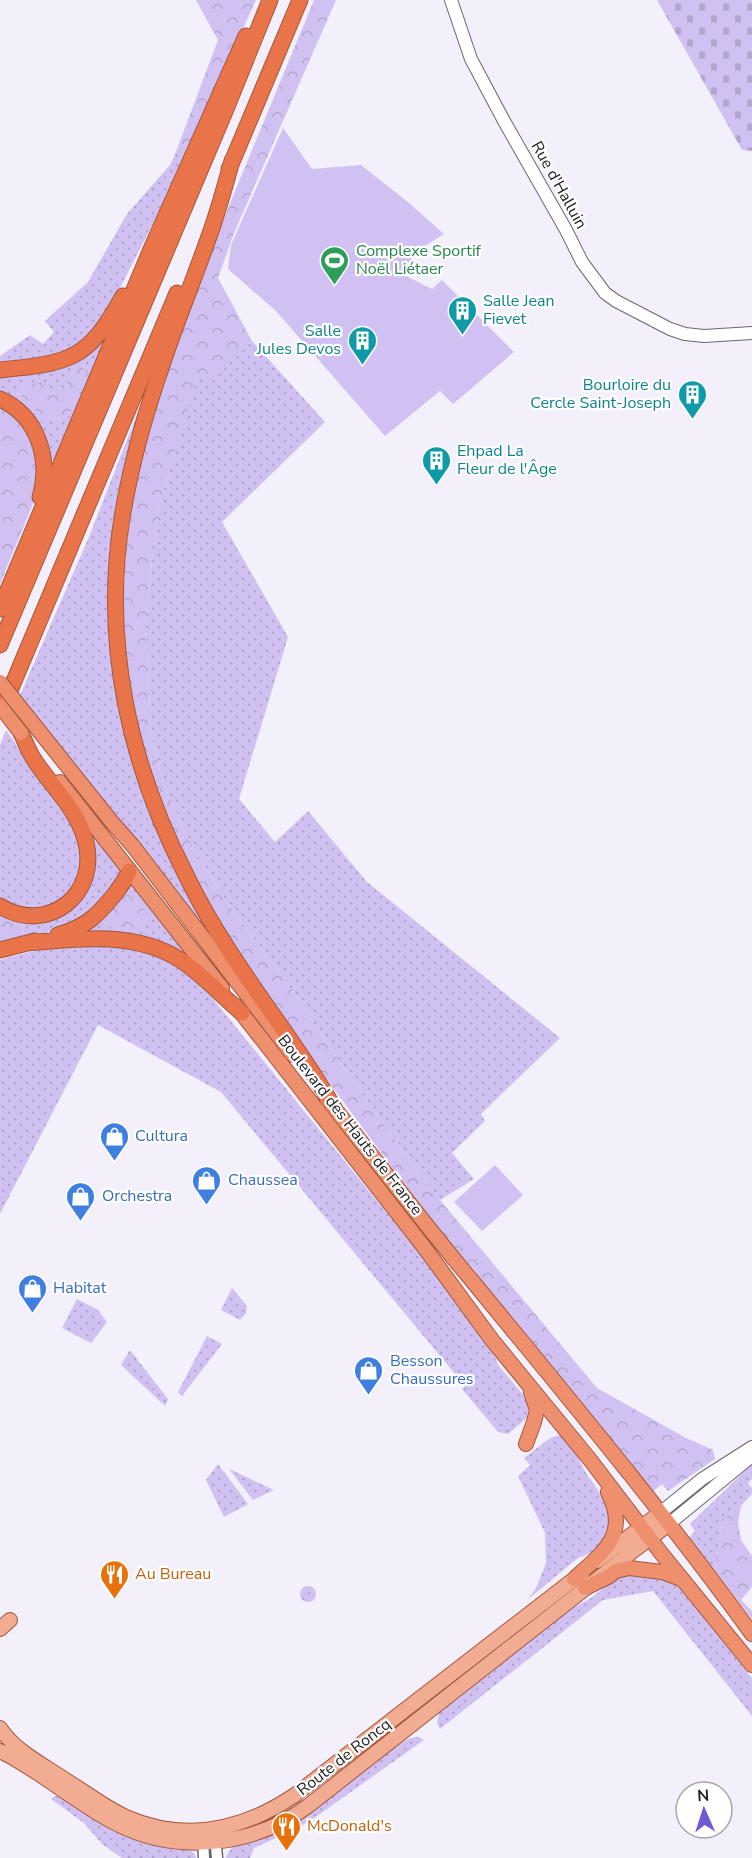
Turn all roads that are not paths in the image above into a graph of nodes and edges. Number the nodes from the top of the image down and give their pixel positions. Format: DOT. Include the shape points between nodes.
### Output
graph roads {
  1 [pos="262,0"];
  2 [pos="270,0"];
  3 [pos="300,0"];
  4 [pos="452,0"];
  5 [pos="232,161"];
  6 [pos="152,247"];
  7 [pos="752,333"];
  8 [pos="0,370"];
  9 [pos="0,399"];
  10 [pos="0,609"];
  11 [pos="0,645"];
  12 [pos="0,682"];
  13 [pos="0,706"];
  14 [pos="0,713"];
  15 [pos="21,733"];
  16 [pos="111,821"];
  17 [pos="129,871"];
  18 [pos="0,906"];
  19 [pos="27,943"];
  20 [pos="0,950"];
  21 [pos="242,1013"];
  22 [pos="334,1108"];
  23 [pos="528,1384"];
  24 [pos="526,1444"];
  25 [pos="752,1447"];
  26 [pos="752,1456"];
  27 [pos="591,1461"];
  28 [pos="655,1526"];
  29 [pos="574,1579"];
  30 [pos="683,1580"];
  31 [pos="585,1588"];
  32 [pos="752,1634"];
  33 [pos="752,1665"];
  34 [pos="0,1728"];
  35 [pos="0,1751"];
  36 [pos="209,1836"];
  37 [pos="204,1858"];
  38 [pos="217,1858"];
  1 -- 6 [label="highway"];
  2 -- 11 [label="highway"];
  3 -- 5 [label="highway"];
  4 -- 7 [label="main road, Rue d'Halluin" via="471,59 582,262 605,293 670,328 694,336"];
  5 -- 14 [label="highway"];
  5 -- 22 [label="highway" via="159,375 130,476 117,576 119,661 134,747 176,856 231,953"];
  6 -- 8 [label="highway" via="144,254 108,322 86,348 57,362"];
  6 -- 10 [label="highway"];
  9 -- 10 [label="highway" via="15,407 36,433 45,476"];
  12 -- 16 [label="highway, Boulevard des Hauts de France, bridge"];
  13 -- 15 [label="highway, Boulevard des Hauts de France, bridge"];
  15 -- 17 [label="highway, Boulevard des Hauts de France"];
  15 -- 18 [label="highway" via="31,755 81,827 88,863 79,891 57,910 25,915"];
  16 -- 17 [label="highway" via="128,849"];
  16 -- 22 [label="highway, Boulevard des Hauts de France"];
  17 -- 19 [label="highway" via="116,893 88,923"];
  17 -- 21 [label="highway, Boulevard des Hauts de France"];
  19 -- 20 [label="highway"];
  19 -- 21 [label="highway" via="101,939 158,949 192,968"];
  21 -- 23 [label="highway, Boulevard des Hauts de France"];
  22 -- 28 [label="highway, Boulevard des Hauts de France" via="549,1374"];
  23 -- 24 [label="highway" via="537,1410"];
  23 -- 27 [label="highway, Boulevard des Hauts de France"];
  25 -- 28 [label="main road, Route de Roncq" via="702,1479"];
  26 -- 28 [label="main road, Route de Roncq"];
  27 -- 28 [label="highway, Boulevard des Hauts de France"];
  27 -- 29 [label="highway" via="614,1504 616,1525 605,1549"];
  28 -- 29 [label="main road, Route de Roncq"];
  28 -- 30 [label="highway, Boulevard des Hauts de France"];
  28 -- 31 [label="main road, Route de Roncq"];
  28 -- 32 [label="highway, Boulevard des Hauts de France" via="718,1586"];
  29 -- 36 [label="main road, Route de Roncq" via="295,1795 260,1816"];
  30 -- 31 [label="highway" via="662,1572 629,1568"];
  30 -- 33 [label="highway, Boulevard des Hauts de France"];
  31 -- 36 [label="main road, Route de Roncq" via="303,1810 257,1834 237,1839"];
  34 -- 36 [label="main road, Route de Roncq" via="30,1757 121,1814 156,1826"];
  35 -- 36 [label="main road, Route de Roncq" via="123,1827 167,1840"];
  36 -- 37 [label="street"];
  36 -- 38 [label="street"];
}
